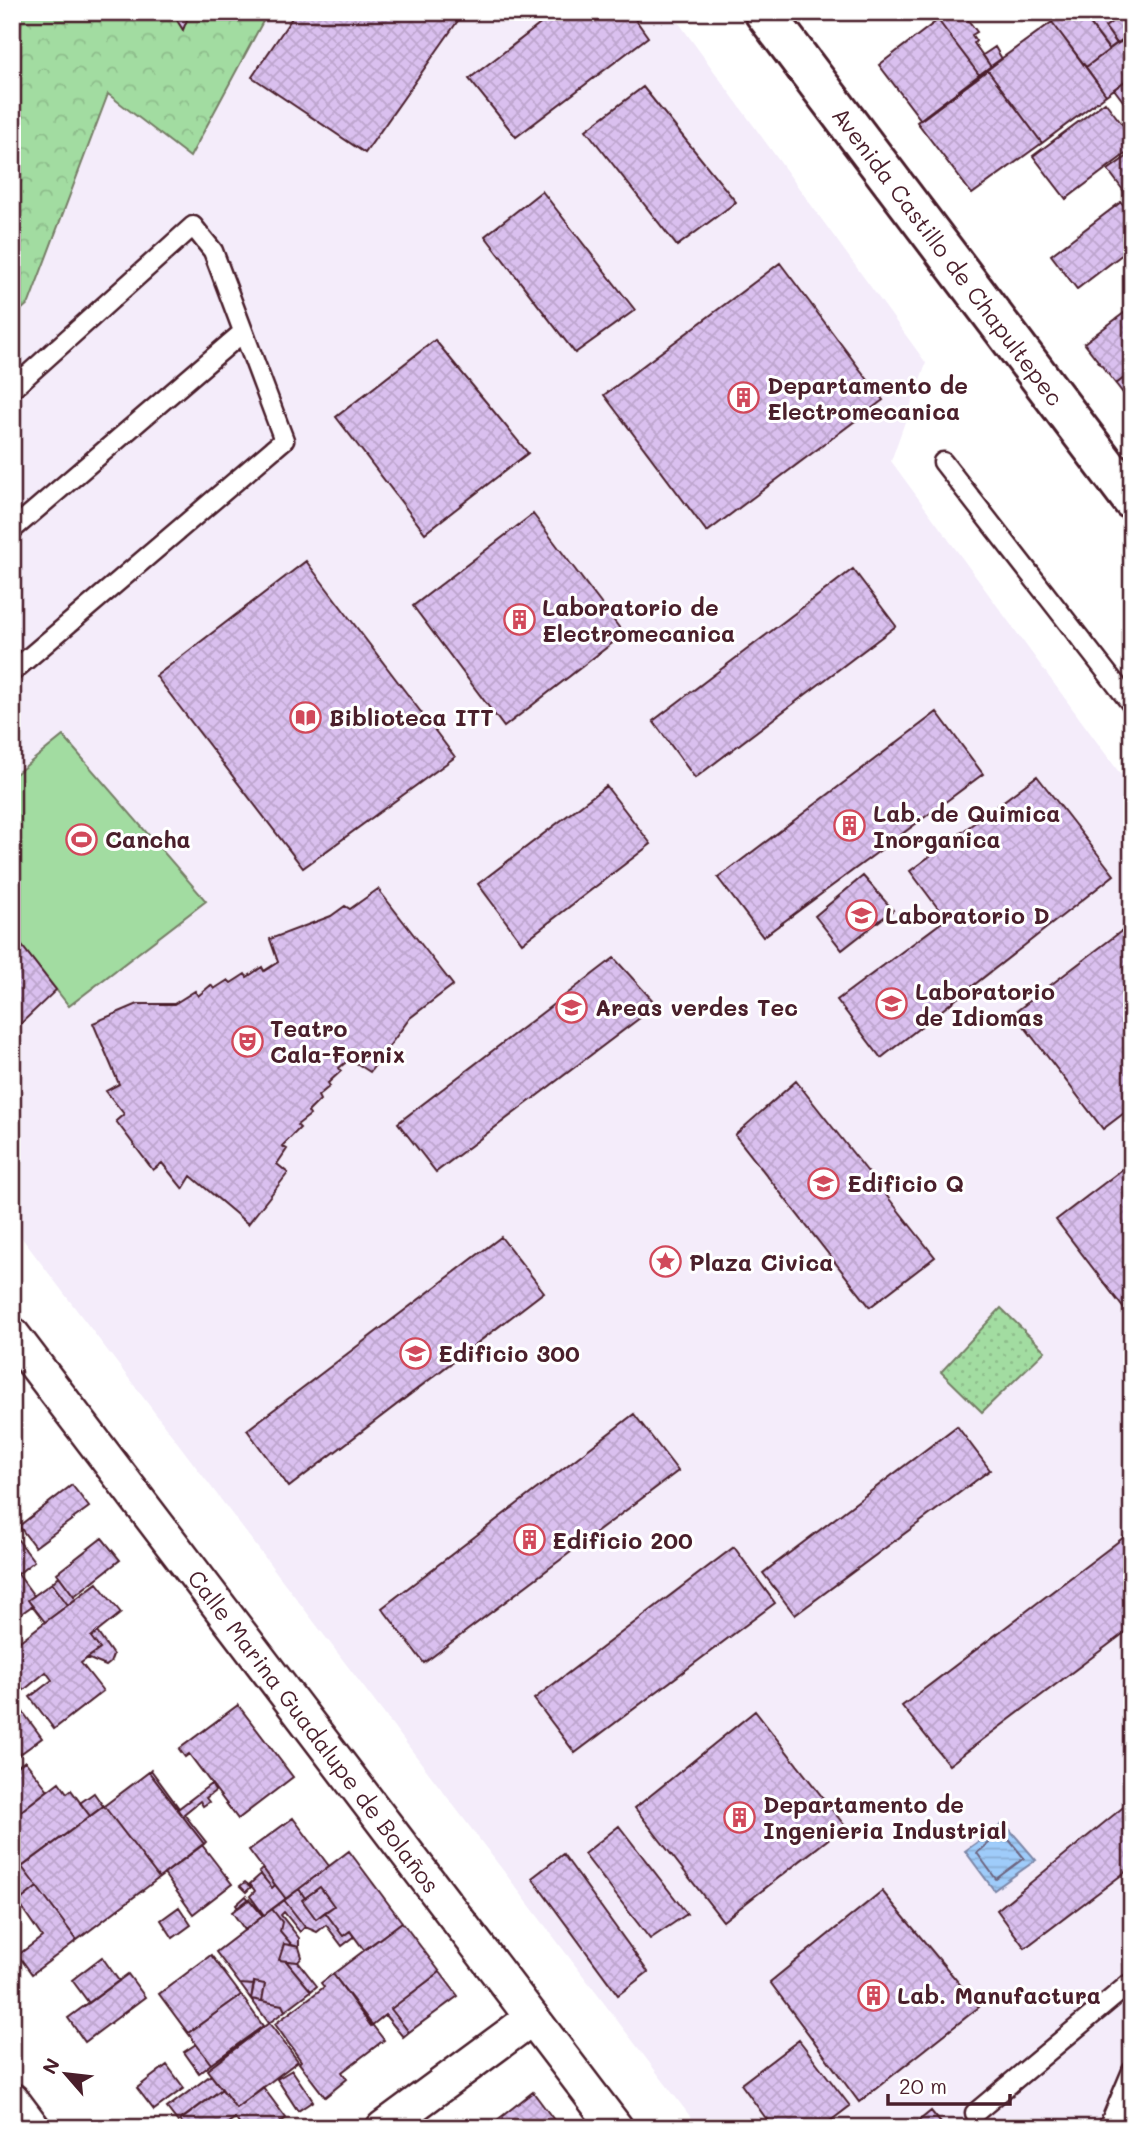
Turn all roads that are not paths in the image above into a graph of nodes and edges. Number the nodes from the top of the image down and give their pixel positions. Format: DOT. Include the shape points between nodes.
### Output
graph roads {
  1 [pos="764,12"];
  2 [pos="243,331"];
  3 [pos="12,389"];
  4 [pos="943,462"];
  5 [pos="1131,497"];
  6 [pos="12,530"];
  7 [pos="12,672"];
  8 [pos="1132,705"];
  9 [pos="13,1336"];
  10 [pos="1132,1984"];
  11 [pos="533,2018"];
  12 [pos="1132,2071"];
  13 [pos="12,2100"];
  14 [pos="975,2113"];
  15 [pos="33,2128"];
  16 [pos="383,2128"];
  17 [pos="616,2128"];
  18 [pos="1108,2128"];
  1 -- 5 [label="main road, Avenida Castillo de Chapultepec"];
  2 -- 3 [label="lane" via="213,251 193,226"];
  2 -- 6 [label="lane"];
  2 -- 7 [label="lane" via="284,440"];
  4 -- 8 [label="lane"];
  9 -- 11 [label="street, Calle Marina Guadalupe de Bolaños"];
  10 -- 14 [label="lane"];
  11 -- 16 [label="street"];
  11 -- 17 [label="street, Calle Marina Guadalupe de Bolaños"];
  12 -- 18 [label="lane"];
  13 -- 15 [label="street"];
}
